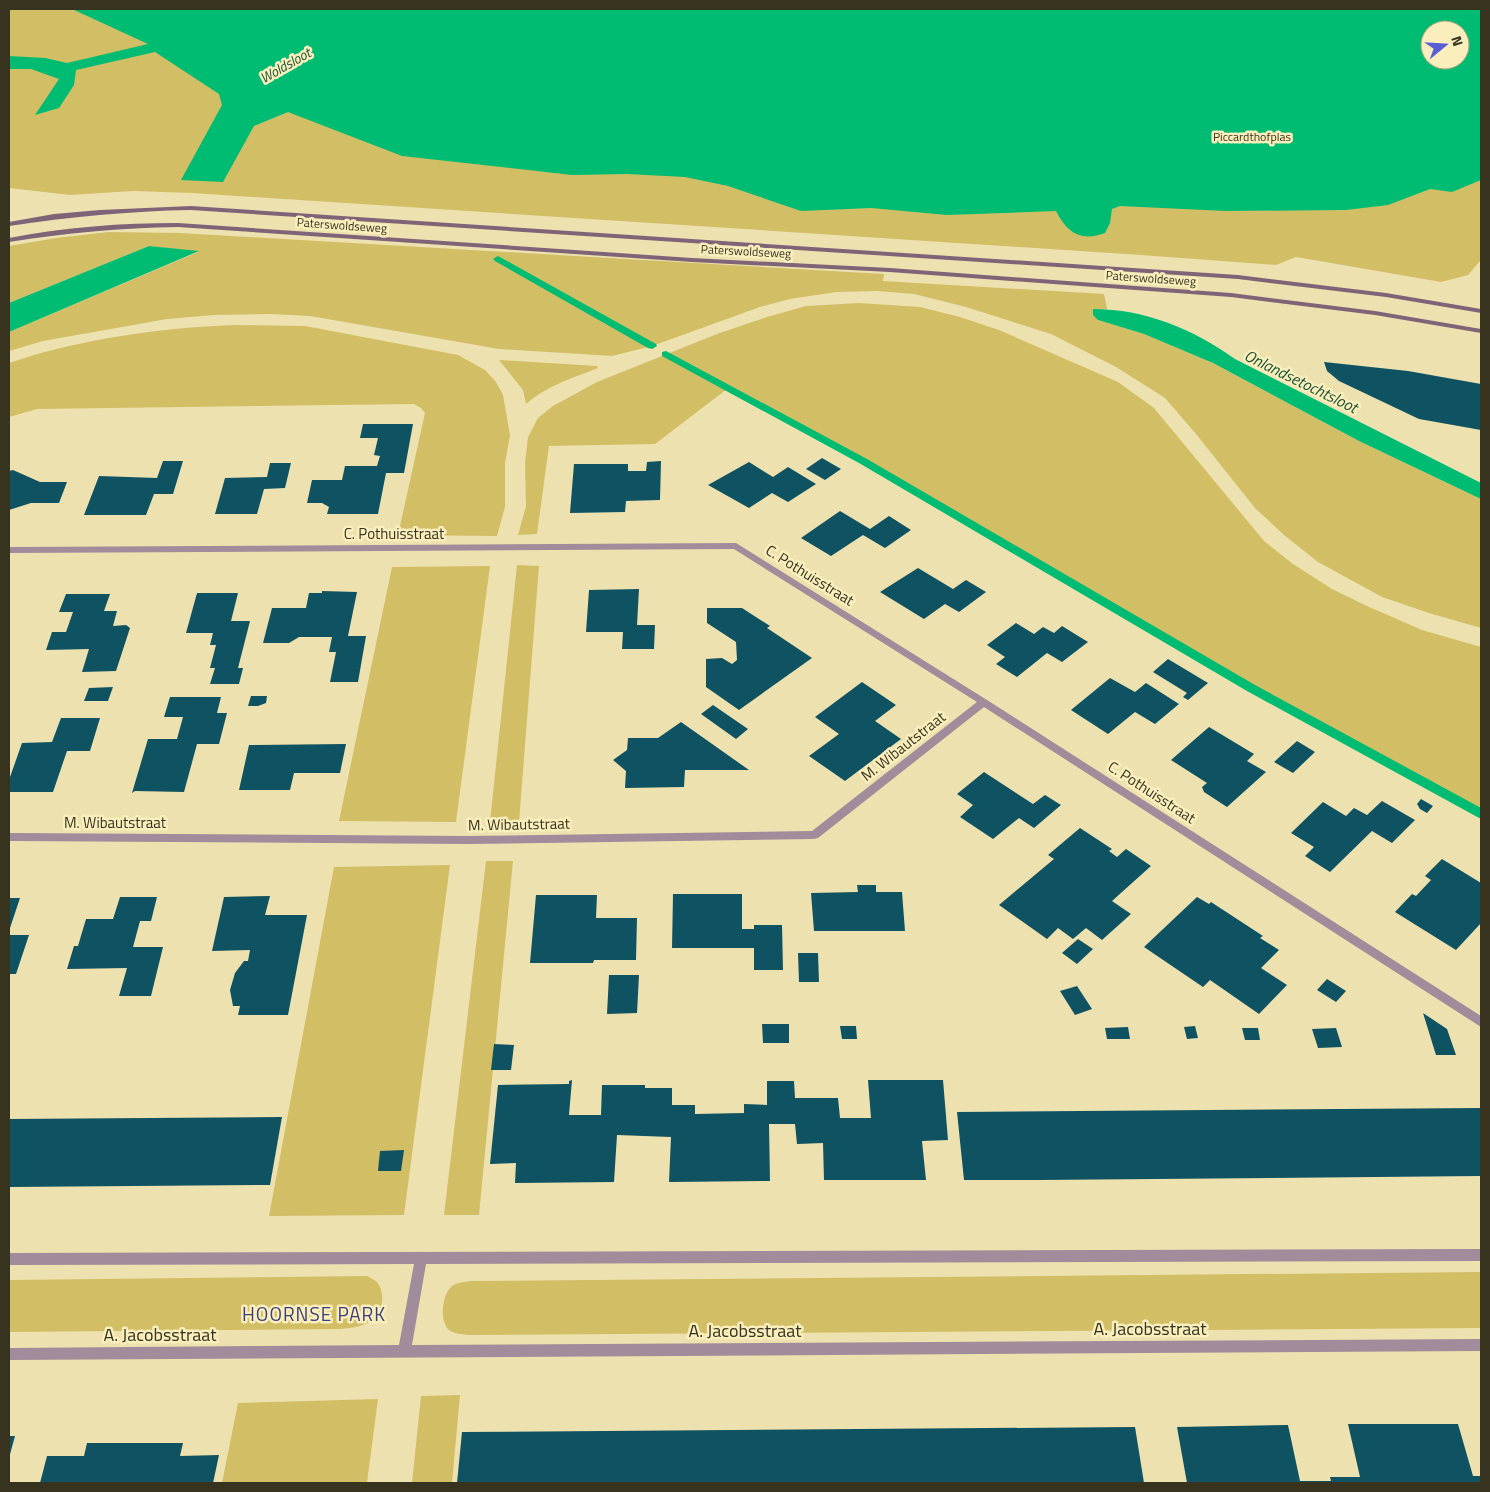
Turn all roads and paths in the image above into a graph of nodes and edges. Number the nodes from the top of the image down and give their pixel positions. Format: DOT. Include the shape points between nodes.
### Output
graph roads {
  1 [pos="9,224"];
  2 [pos="9,240"];
  3 [pos="1481,311"];
  4 [pos="1481,331"];
  5 [pos="9,550"];
  6 [pos="984,702"];
  7 [pos="9,836"];
  8 [pos="1481,1022"];
  9 [pos="1481,1255"];
  10 [pos="421,1258"];
  11 [pos="9,1259"];
  12 [pos="1481,1345"];
  13 [pos="405,1351"];
  14 [pos="9,1354"];
  1 -- 3 [label="main road, Paterswoldseweg" via="118,209 191,208 1238,277 1386,295"];
  2 -- 4 [label="main road, Paterswoldseweg" via="50,231 112,225 178,225 1231,295 1375,313"];
  5 -- 6 [label="street, C. Pothuisstraat" via="736,546"];
  6 -- 7 [label="street, M. Wibautstraat" via="814,835 468,840"];
  6 -- 8 [label="street, C. Pothuisstraat"];
  9 -- 10 [label="street"];
  10 -- 11 [label="street"];
  10 -- 13 [label="street"];
  12 -- 13 [label="street, A. Jacobsstraat"];
  13 -- 14 [label="street, A. Jacobsstraat"];
}
